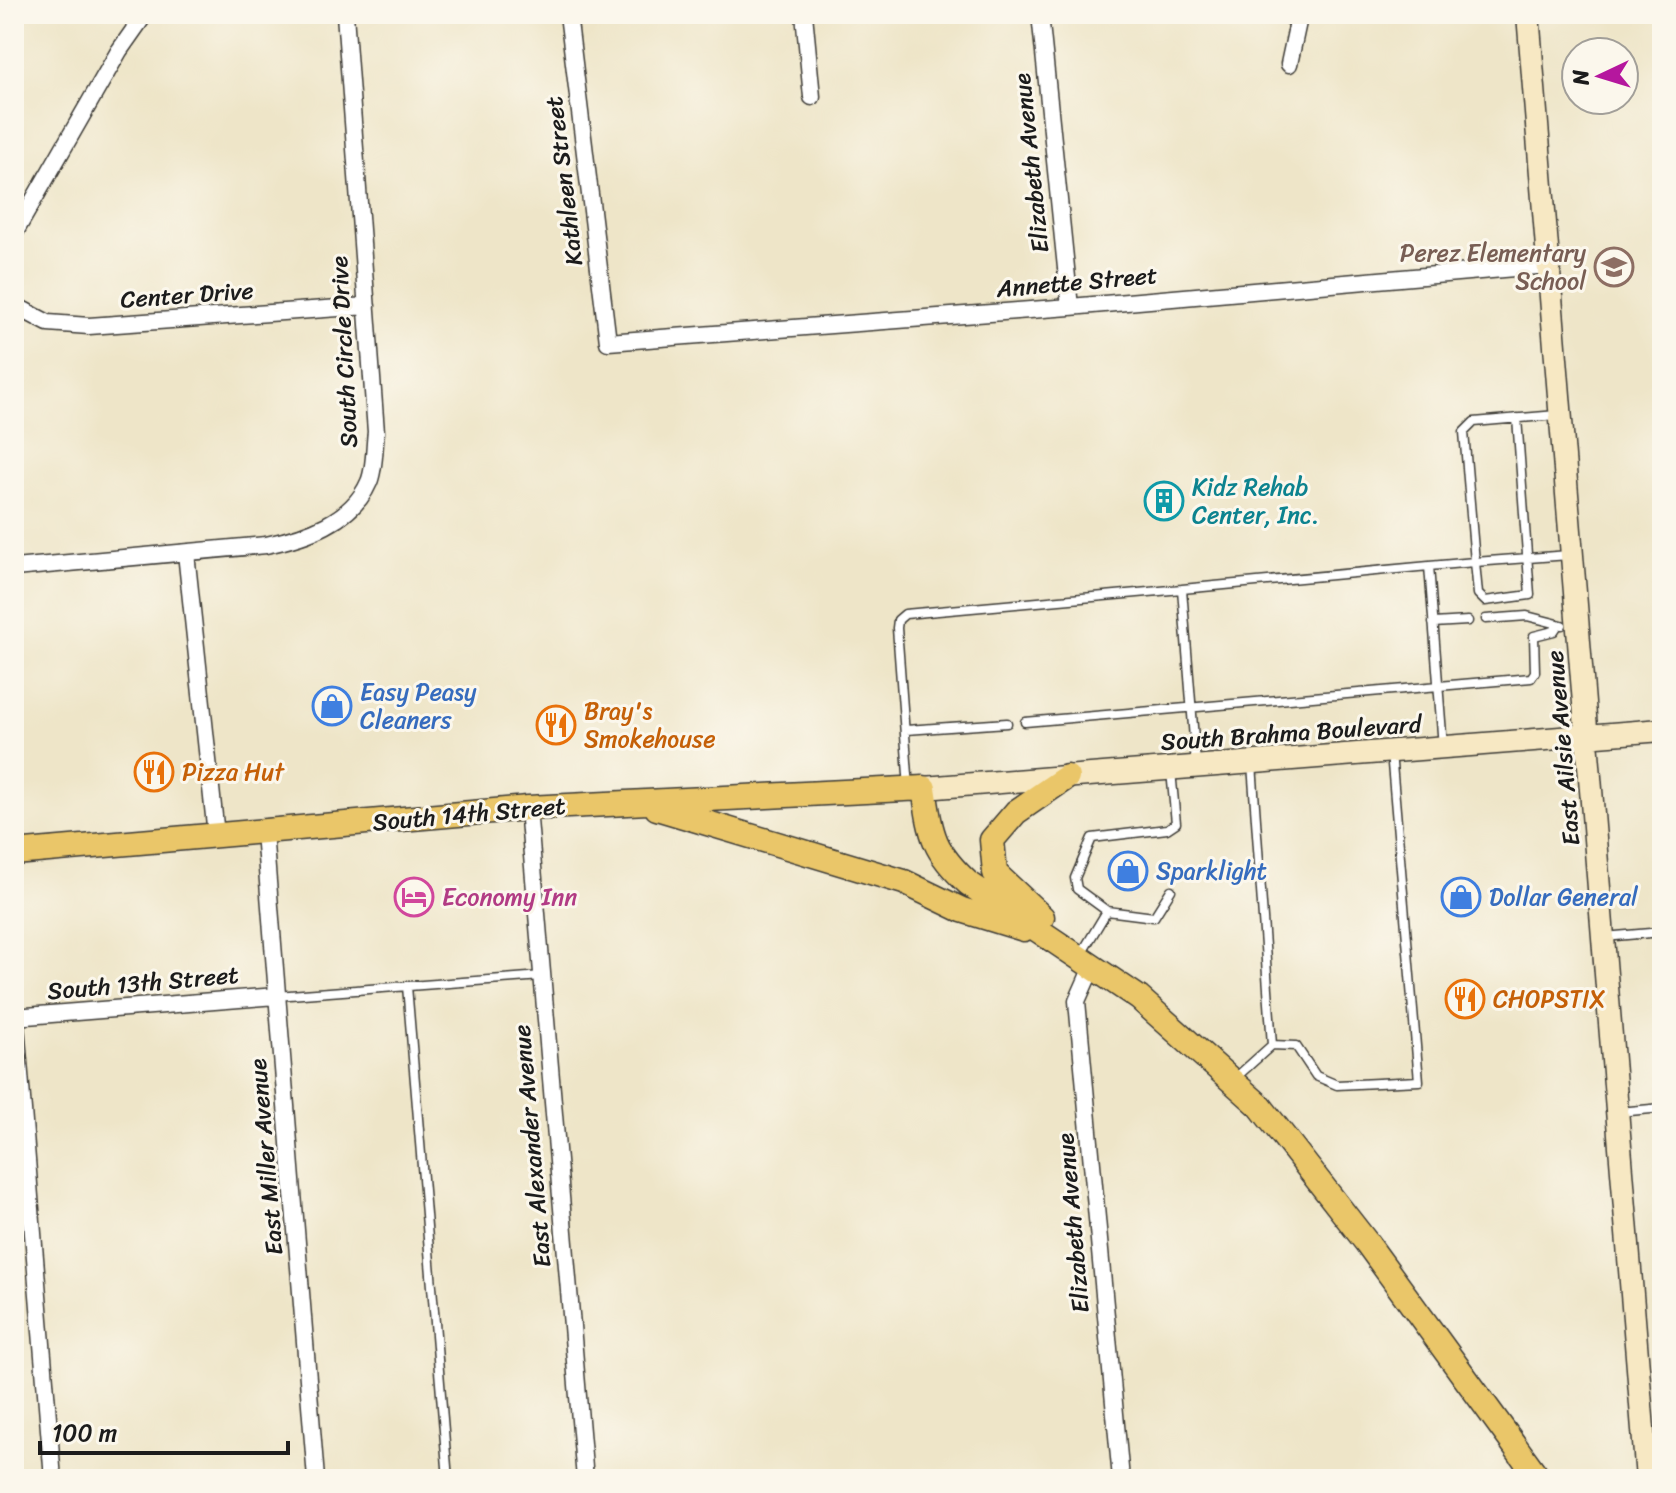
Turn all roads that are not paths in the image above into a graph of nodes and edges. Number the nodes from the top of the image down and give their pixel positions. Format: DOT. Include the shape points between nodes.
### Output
graph roads {
  1 [pos="145,14"];
  2 [pos="345,14"];
  3 [pos="568,14"];
  4 [pos="804,14"];
  5 [pos="1040,14"];
  6 [pos="1288,14"];
  7 [pos="1528,14"];
  8 [pos="1289,64"];
  9 [pos="812,97"];
  10 [pos="14,234"];
  11 [pos="1549,265"];
  12 [pos="14,305"];
  13 [pos="367,306"];
  14 [pos="1070,307"];
  15 [pos="608,342"];
  16 [pos="1562,414"];
  17 [pos="1517,418"];
  18 [pos="186,553"];
  19 [pos="1573,554"];
  20 [pos="1528,557"];
  21 [pos="1475,562"];
  22 [pos="1429,566"];
  23 [pos="14,568"];
  24 [pos="1182,589"];
  25 [pos="1486,619"];
  26 [pos="1468,621"];
  27 [pos="1433,623"];
  28 [pos="1568,624"];
  29 [pos="1438,686"];
  30 [pos="1192,707"];
  31 [pos="1025,722"];
  32 [pos="1007,723"];
  33 [pos="906,730"];
  34 [pos="1662,730"];
  35 [pos="1588,736"];
  36 [pos="1443,748"];
  37 [pos="1391,752"];
  38 [pos="1251,762"];
  39 [pos="1196,766"];
  40 [pos="1171,769"];
  41 [pos="1067,777"];
  42 [pos="917,788"];
  43 [pos="638,802"];
  44 [pos="528,808"];
  45 [pos="264,832"];
  46 [pos="216,835"];
  47 [pos="14,853"];
  48 [pos="1171,890"];
  49 [pos="1107,911"];
  50 [pos="1662,932"];
  51 [pos="1604,937"];
  52 [pos="1056,940"];
  53 [pos="1086,961"];
  54 [pos="542,976"];
  55 [pos="407,986"];
  56 [pos="276,996"];
  57 [pos="14,1000"];
  58 [pos="15,1017"];
  59 [pos="1272,1045"];
  60 [pos="1232,1080"];
  61 [pos="1662,1108"];
  62 [pos="1618,1112"];
  63 [pos="53,1479"];
  64 [pos="316,1479"];
  65 [pos="448,1479"];
  66 [pos="585,1479"];
  67 [pos="1121,1479"];
  68 [pos="1539,1479"];
  69 [pos="1647,1479"];
  1 -- 10 [label="street"];
  2 -- 13 [label="street, South Circle Drive"];
  3 -- 15 [label="street, Kathleen Street"];
  4 -- 9 [label="street"];
  5 -- 14 [label="street, Elizabeth Avenue"];
  6 -- 8 [label="street" via="1298,22"];
  7 -- 11 [label="street, East Ailsie Avenue"];
  11 -- 14 [label="street, Annette Street"];
  11 -- 16 [label="street, East Ailsie Avenue"];
  12 -- 13 [label="street, Center Drive" via="48,323 89,326"];
  13 -- 18 [label="street, South Circle Drive" via="376,432 369,482 345,514 300,538"];
  14 -- 15 [label="street, Annette Street"];
  16 -- 17 [label="lane"];
  16 -- 19 [label="street, East Ailsie Avenue"];
  17 -- 20 [label="lane"];
  17 -- 21 [label="lane" via="1474,422 1464,432"];
  18 -- 23 [label="street, South Circle Drive"];
  18 -- 46 [label="street"];
  19 -- 20 [label="lane"];
  19 -- 28 [label="street, East Ailsie Avenue"];
  20 -- 21 [label="lane"];
  20 -- 21 [label="lane" via="1530,595 1485,601 1478,594"];
  21 -- 22 [label="lane"];
  22 -- 24 [label="lane"];
  22 -- 27 [label="lane"];
  24 -- 30 [label="lane"];
  24 -- 33 [label="lane" via="905,614 897,628"];
  25 -- 28 [label="lane" via="1527,616"];
  26 -- 27 [label="lane"];
  27 -- 29 [label="lane"];
  28 -- 29 [label="lane" via="1534,636 1531,678"];
  28 -- 35 [label="street, East Ailsie Avenue"];
  29 -- 30 [label="lane"];
  29 -- 36 [label="lane"];
  30 -- 31 [label="lane"];
  30 -- 39 [label="lane"];
  32 -- 33 [label="lane"];
  33 -- 42 [label="lane"];
  34 -- 35 [label="street, South Brahma Boulevard"];
  35 -- 36 [label="street, South Brahma Boulevard"];
  35 -- 51 [label="street, East Ailsie Avenue"];
  36 -- 37 [label="street, South Brahma Boulevard"];
  37 -- 38 [label="street, South Brahma Boulevard"];
  37 -- 59 [label="lane" via="1419,1081 1337,1085 1316,1076 1296,1046"];
  38 -- 39 [label="street, South Brahma Boulevard"];
  38 -- 59 [label="lane"];
  39 -- 40 [label="street, South Brahma Boulevard"];
  40 -- 41 [label="street, South Brahma Boulevard"];
  40 -- 49 [label="lane" via="1176,823 1167,829 1092,838 1075,878 1077,889"];
  41 -- 42 [label="street, South Brahma Boulevard"];
  41 -- 52 [label="main road" via="1016,812 992,840 995,873 1040,913"];
  42 -- 43 [label="main road, South 14th Street"];
  42 -- 52 [label="main road" via="945,861 968,883"];
  43 -- 44 [label="main road, South 14th Street"];
  43 -- 52 [label="main road" via="904,882 962,910"];
  44 -- 45 [label="main road, South 14th Street"];
  44 -- 54 [label="street, East Alexander Avenue"];
  45 -- 46 [label="main road, South 14th Street"];
  45 -- 56 [label="street, East Miller Avenue"];
  46 -- 47 [label="main road, South 14th Street"];
  48 -- 49 [label="lane" via="1154,917"];
  49 -- 53 [label="lane"];
  50 -- 51 [label="lane"];
  51 -- 62 [label="street, East Ailsie Avenue"];
  52 -- 53 [label="main road"];
  53 -- 60 [label="main road" via="1139,998"];
  53 -- 67 [label="street, Elizabeth Avenue" via="1077,1001"];
  54 -- 55 [label="lane"];
  54 -- 66 [label="street, East Alexander Avenue"];
  55 -- 56 [label="lane"];
  55 -- 65 [label="lane"];
  56 -- 58 [label="street, South 13th Street"];
  56 -- 64 [label="street, East Miller Avenue"];
  57 -- 58 [label="street"];
  58 -- 63 [label="street"];
  59 -- 60 [label="lane"];
  60 -- 68 [label="main road" via="1260,1106 1367,1243"];
  61 -- 62 [label="lane"];
  62 -- 69 [label="street, East Ailsie Avenue"];
}
